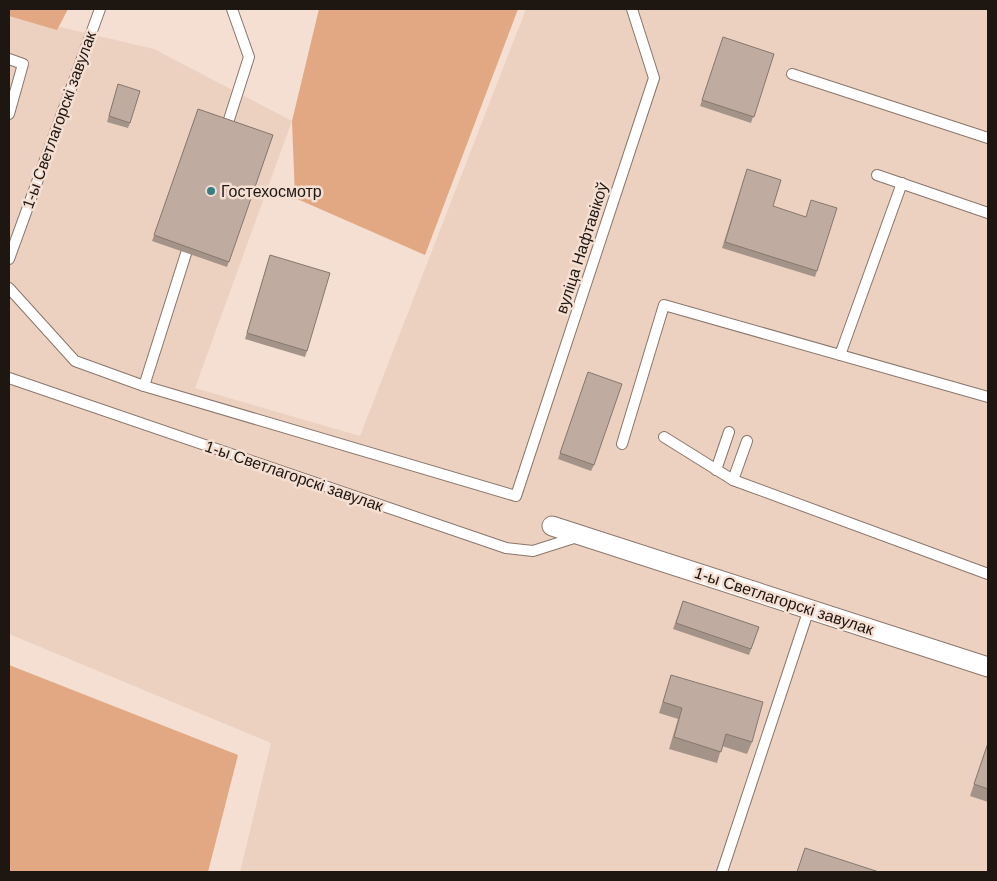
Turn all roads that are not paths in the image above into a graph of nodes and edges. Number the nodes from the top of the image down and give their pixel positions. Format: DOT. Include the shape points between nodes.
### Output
graph roads {
  1 [pos="100,9"];
  2 [pos="232,9"];
  3 [pos="632,9"];
  4 [pos="9,59"];
  5 [pos="792,74"];
  6 [pos="9,114"];
  7 [pos="988,138"];
  8 [pos="222,142"];
  9 [pos="877,175"];
  10 [pos="902,183"];
  11 [pos="988,213"];
  12 [pos="192,236"];
  13 [pos="9,259"];
  14 [pos="9,288"];
  15 [pos="840,355"];
  16 [pos="9,378"];
  17 [pos="144,386"];
  18 [pos="988,397"];
  19 [pos="730,432"];
  20 [pos="664,437"];
  21 [pos="747,441"];
  22 [pos="622,444"];
  23 [pos="716,470"];
  24 [pos="733,480"];
  25 [pos="552,526"];
  26 [pos="580,536"];
  27 [pos="988,574"];
  28 [pos="809,609"];
  29 [pos="988,668"];
  30 [pos="722,872"];
  1 -- 13 [label="lane, 1-ы Светлагорскі завулак"];
  2 -- 8 [label="lane" via="249,58"];
  3 -- 17 [label="lane, вуліца Нафтавікоў" via="654,78 516,496"];
  4 -- 6 [label="lane" via="23,64"];
  5 -- 7 [label="lane"];
  9 -- 10 [label="lane"];
  10 -- 11 [label="lane"];
  10 -- 15 [label="lane"];
  12 -- 17 [label="lane"];
  14 -- 17 [label="lane" via="75,361"];
  15 -- 18 [label="lane"];
  15 -- 22 [label="lane" via="664,305"];
  16 -- 26 [label="lane, 1-ы Светлагорскі завулак" via="506,548 533,551"];
  19 -- 23 [label="lane"];
  20 -- 23 [label="lane"];
  21 -- 24 [label="lane"];
  23 -- 24 [label="lane"];
  24 -- 27 [label="lane"];
  25 -- 26 [label="street, 1-ы Светлагорскі завулак"];
  26 -- 28 [label="street, 1-ы Светлагорскі завулак"];
  28 -- 29 [label="street, 1-ы Светлагорскі завулак"];
  28 -- 30 [label="lane"];
}
